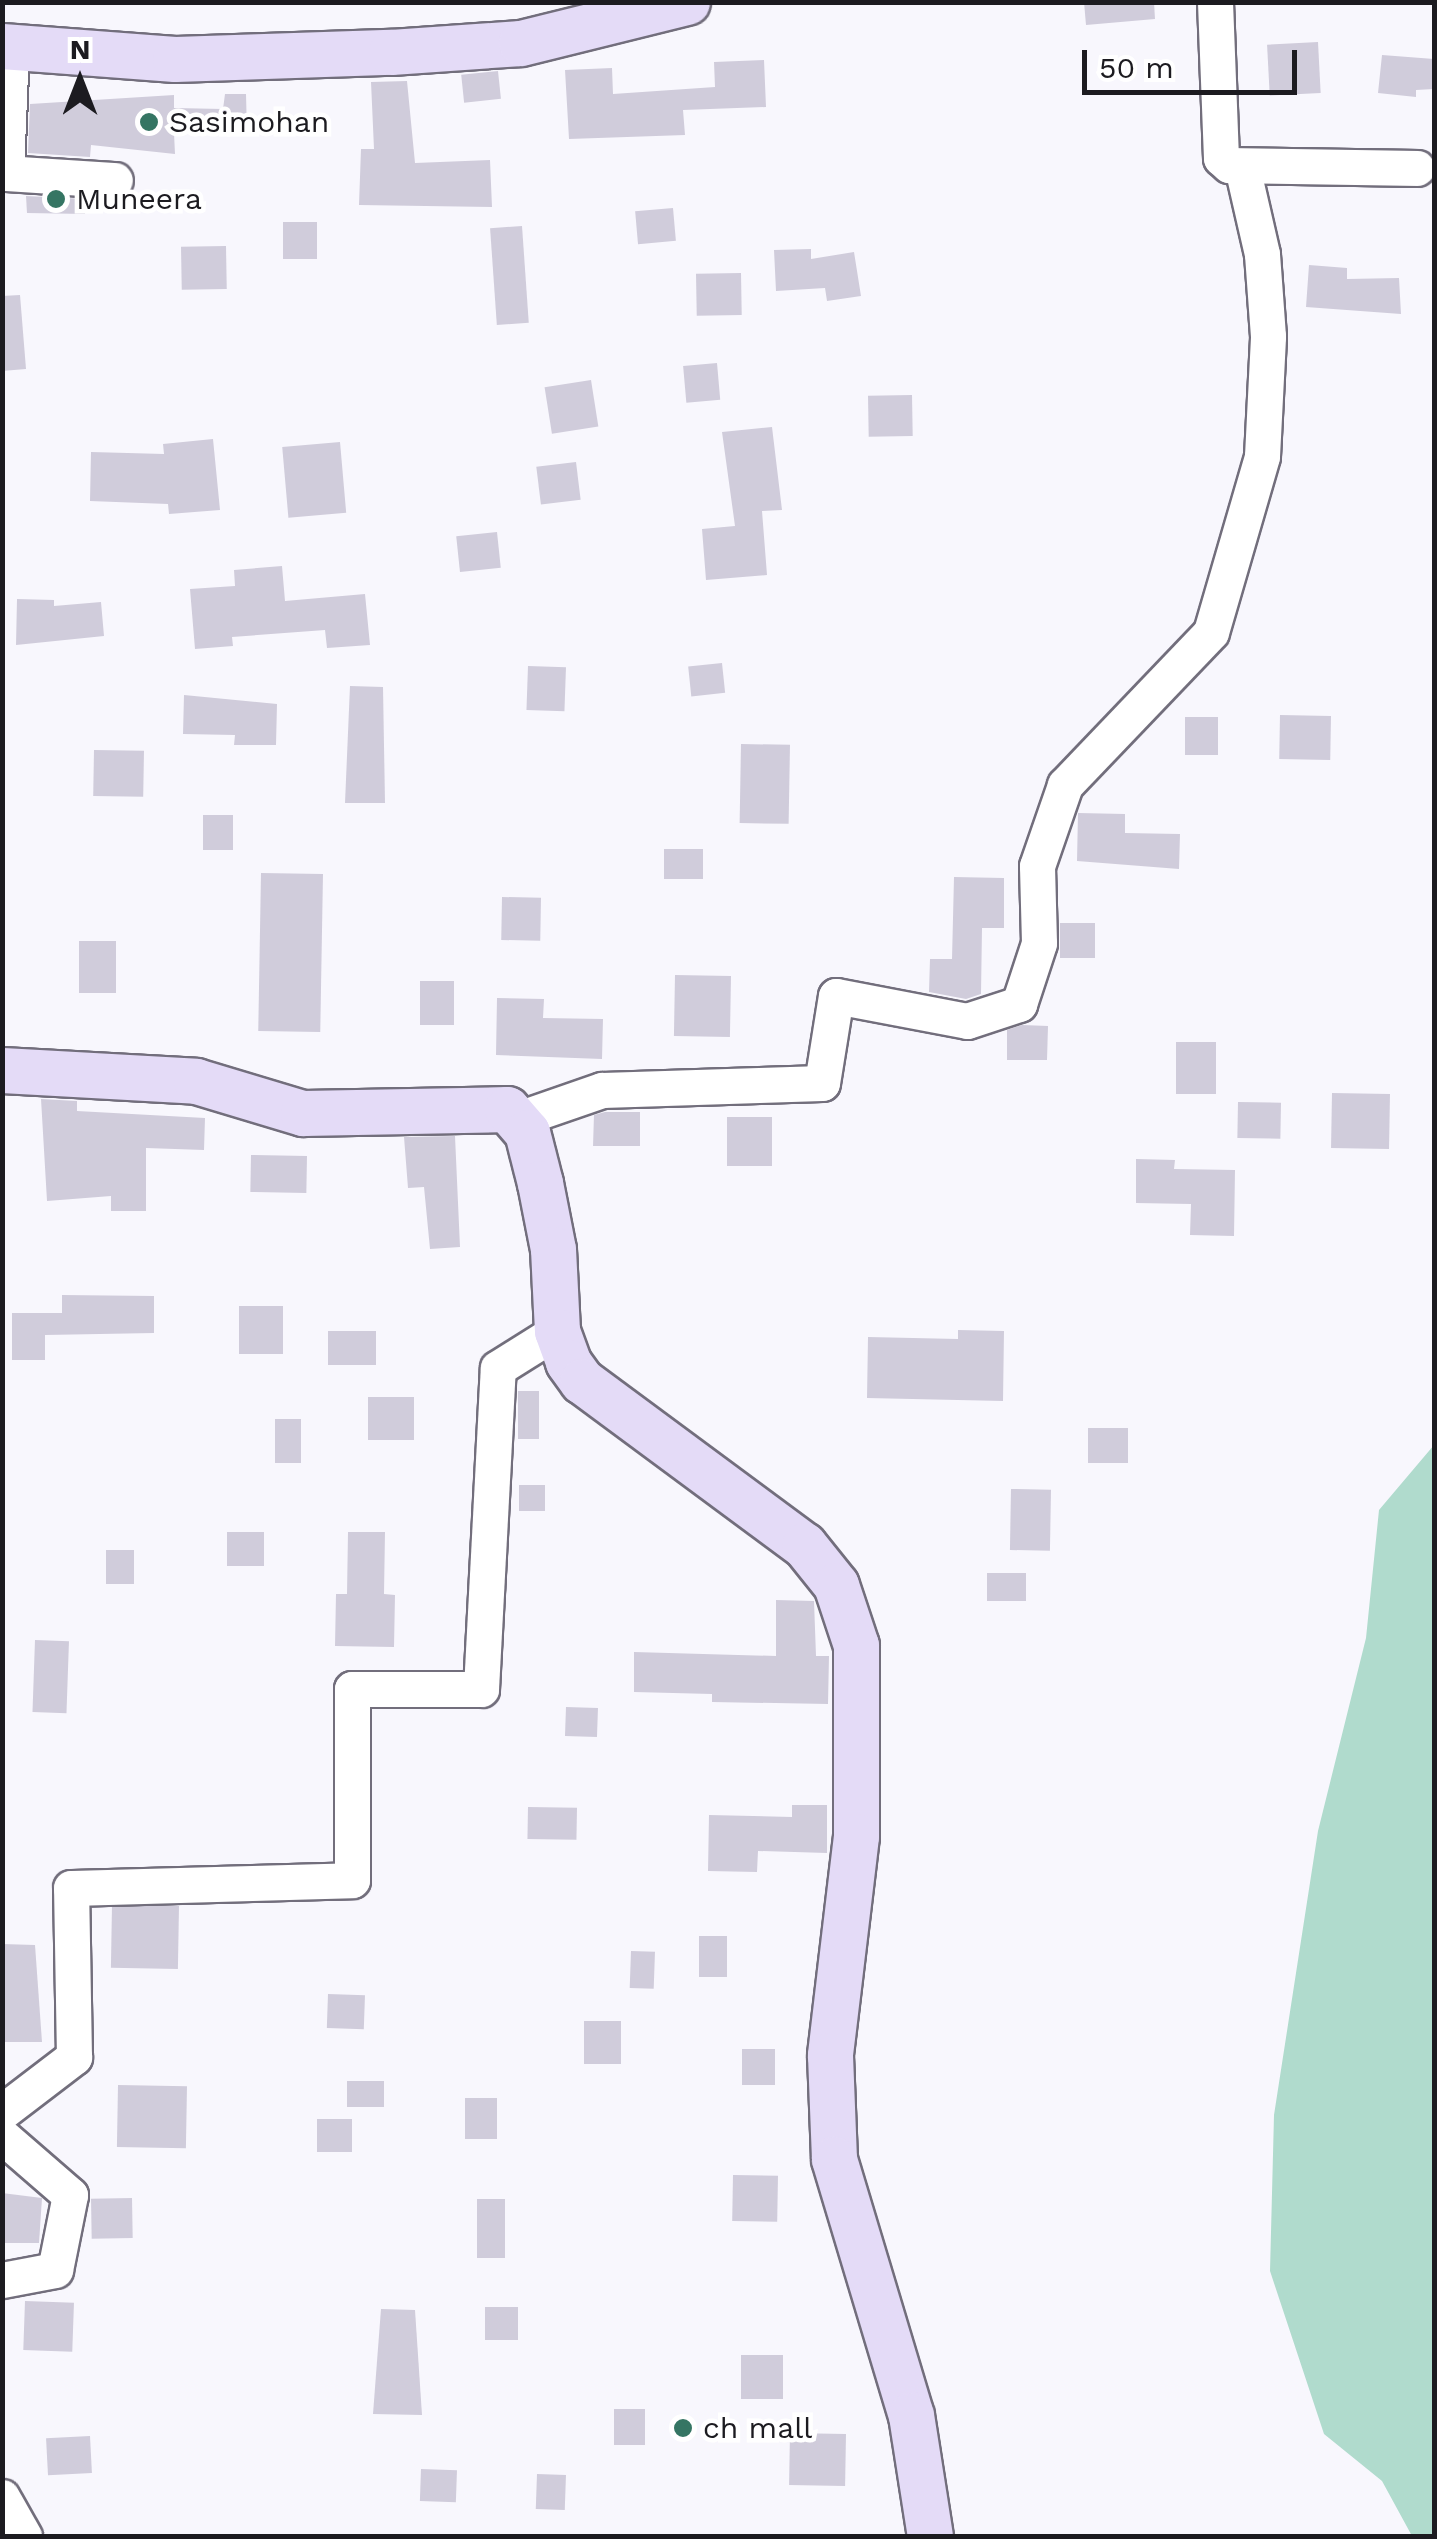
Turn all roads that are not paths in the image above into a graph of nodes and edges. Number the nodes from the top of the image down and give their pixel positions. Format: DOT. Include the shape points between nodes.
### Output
graph roads {
  1 [pos="687,2"];
  2 [pos="1215,2"];
  3 [pos="7,47"];
  4 [pos="1242,167"];
  5 [pos="1416,168"];
  6 [pos="115,180"];
  7 [pos="2,1070"];
  8 [pos="521,1118"];
  9 [pos="557,1331"];
  10 [pos="2,2112"];
  11 [pos="2,2136"];
  12 [pos="2,2280"];
  13 [pos="2,2498"];
  14 [pos="24,2536"];
  15 [pos="930,2536"];
  1 -- 3 [label="main road" via="521,43 390,52 175,58"];
  2 -- 4 [label="street" via="1221,158"];
  3 -- 6 [label="street" via="6,172"];
  4 -- 5 [label="street"];
  4 -- 8 [label="street" via="1262,254 1262,456 1212,632 1065,785 1037,866 1038,943 1020,1004 967,1020 836,996 822,1083 602,1090"];
  7 -- 8 [label="main road" via="196,1082 303,1113 467,1108 507,1110"];
  8 -- 9 [label="main road" via="553,1248"];
  9 -- 10 [label="street" via="498,1368 481,1689 352,1689 352,1880 72,1888 74,2057"];
  9 -- 15 [label="main road" via="582,1382 804,1545 836,1585 856,1644 856,1836 830,2055 834,2159 912,2415"];
  11 -- 12 [label="street" via="70,2195 55,2270"];
  13 -- 14 [label="street"];
}
